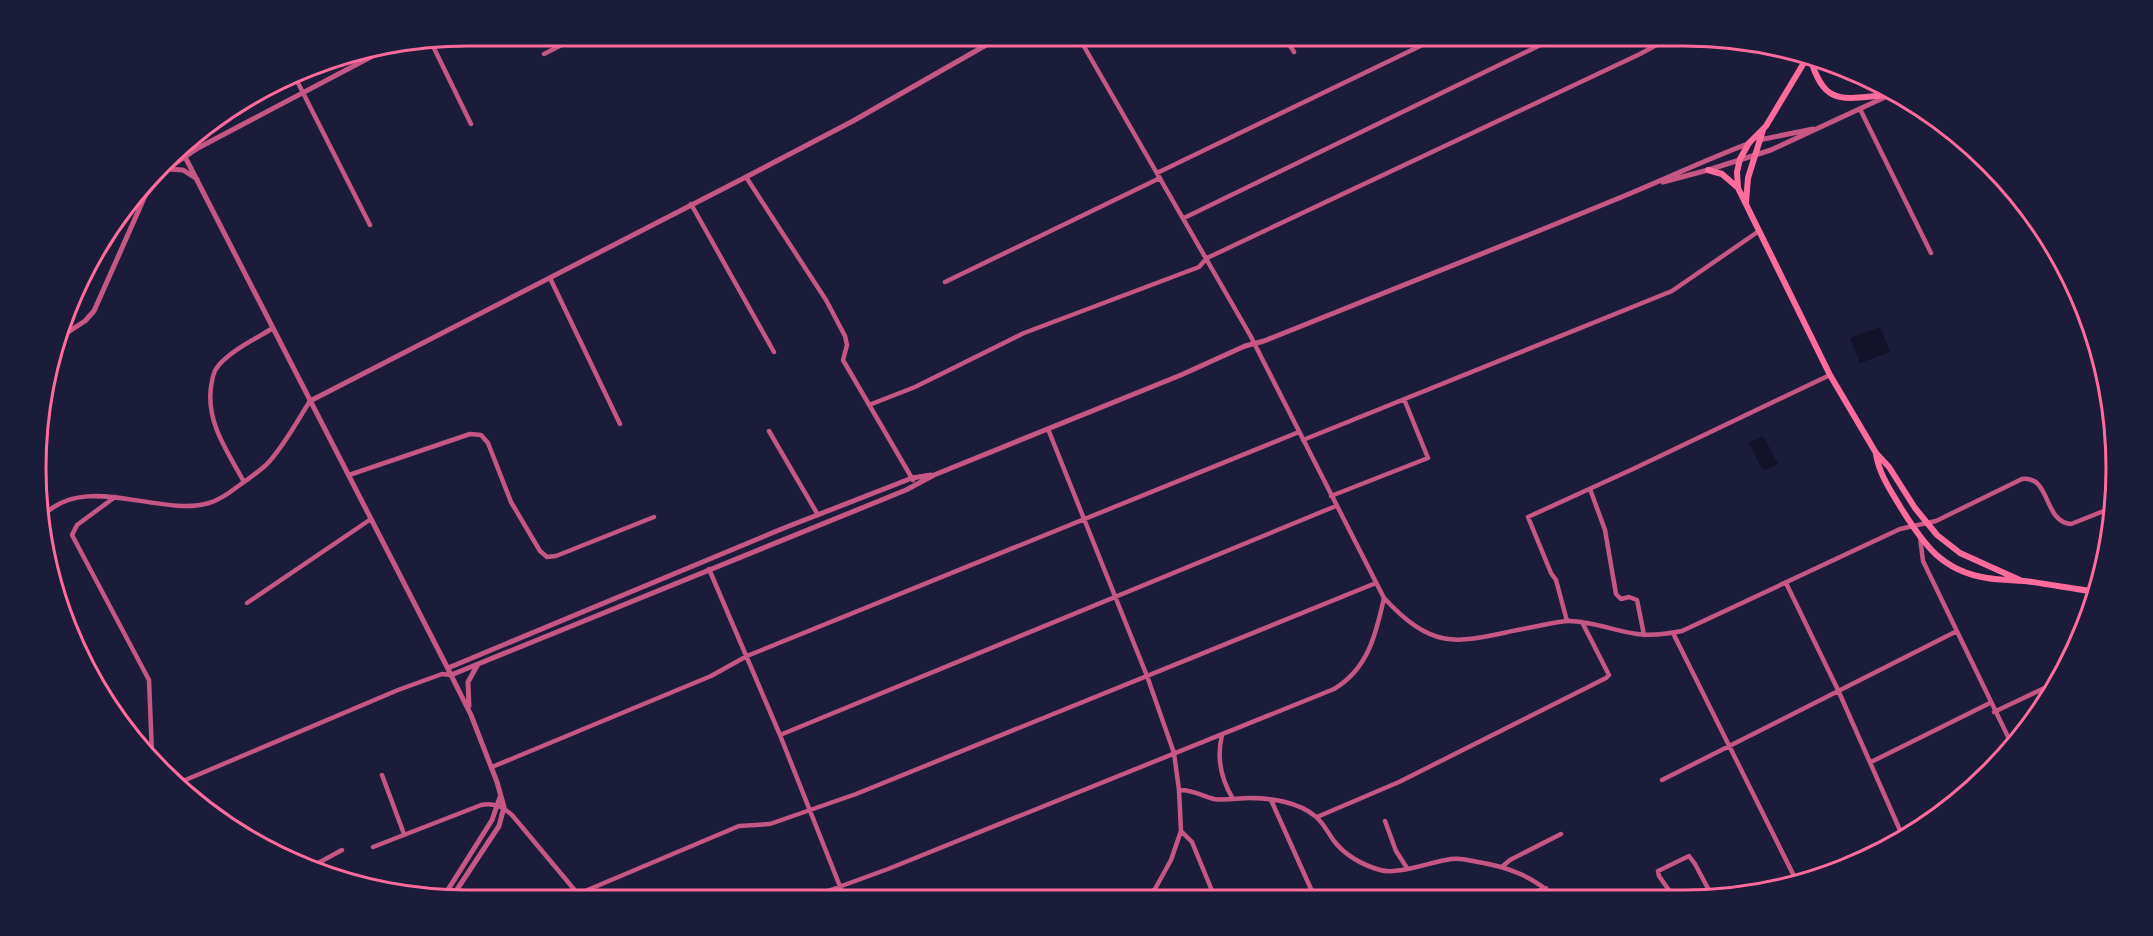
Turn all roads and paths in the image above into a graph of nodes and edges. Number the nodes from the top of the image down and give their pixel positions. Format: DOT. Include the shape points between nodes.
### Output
graph roads {
  1 [pos="560,46"];
  2 [pos="984,46"];
  3 [pos="1084,46"];
  4 [pos="1290,46"];
  5 [pos="1421,46"];
  6 [pos="1538,46"];
  7 [pos="1652,46"];
  8 [pos="433,48"];
  9 [pos="1294,52"];
  10 [pos="544,54"];
  11 [pos="366,59"];
  12 [pos="1804,64"];
  13 [pos="1813,67"];
  14 [pos="298,83"];
  15 [pos="303,93"];
  16 [pos="1883,96"];
  17 [pos="1885,97"];
  18 [pos="1860,109"];
  19 [pos="471,124"];
  20 [pos="1763,129"];
  21 [pos="1813,129"];
  22 [pos="1760,140"];
  23 [pos="1749,143"];
  24 [pos="1756,155"];
  25 [pos="185,156"];
  26 [pos="1740,159"];
  27 [pos="171,169"];
  28 [pos="1708,170"];
  29 [pos="1158,175"];
  30 [pos="746,177"];
  31 [pos="198,180"];
  32 [pos="1650,185"];
  33 [pos="1738,188"];
  34 [pos="144,199"];
  35 [pos="1746,202"];
  36 [pos="691,204"];
  37 [pos="1184,218"];
  38 [pos="370,225"];
  39 [pos="1759,231"];
  40 [pos="1931,253"];
  41 [pos="1207,258"];
  42 [pos="550,278"];
  43 [pos="945,282"];
  44 [pos="273,328"];
  45 [pos="70,331"];
  46 [pos="1255,344"];
  47 [pos="774,352"];
  48 [pos="1830,375"];
  49 [pos="1404,399"];
  50 [pos="310,401"];
  51 [pos="869,405"];
  52 [pos="620,424"];
  53 [pos="1048,429"];
  54 [pos="769,431"];
  55 [pos="1299,432"];
  56 [pos="1303,440"];
  57 [pos="1876,453"];
  58 [pos="349,475"];
  59 [pos="934,475"];
  60 [pos="912,478"];
  61 [pos="244,482"];
  62 [pos="916,485"];
  63 [pos="1590,489"];
  64 [pos="1332,496"];
  65 [pos="115,497"];
  66 [pos="1336,506"];
  67 [pos="49,511"];
  68 [pos="2104,511"];
  69 [pos="818,515"];
  70 [pos="654,518"];
  71 [pos="371,519"];
  72 [pos="1084,519"];
  73 [pos="1927,524"];
  74 [pos="1912,527"];
  75 [pos="762,537"];
  76 [pos="1920,537"];
  77 [pos="767,546"];
  78 [pos="708,568"];
  79 [pos="2022,581"];
  80 [pos="1376,583"];
  81 [pos="1786,583"];
  82 [pos="2088,591"];
  83 [pos="1114,596"];
  84 [pos="1384,598"];
  85 [pos="247,603"];
  86 [pos="1567,621"];
  87 [pos="1582,622"];
  88 [pos="1957,631"];
  89 [pos="1673,633"];
  90 [pos="1644,635"];
  91 [pos="747,656"];
  92 [pos="482,661"];
  93 [pos="448,668"];
  94 [pos="442,674"];
  95 [pos="451,675"];
  96 [pos="1146,676"];
  97 [pos="2044,688"];
  98 [pos="1838,690"];
  99 [pos="1990,702"];
  100 [pos="1994,712"];
  101 [pos="471,715"];
  102 [pos="780,735"];
  103 [pos="1222,735"];
  104 [pos="2008,738"];
  105 [pos="1730,744"];
  106 [pos="152,747"];
  107 [pos="1174,753"];
  108 [pos="1871,762"];
  109 [pos="492,767"];
  110 [pos="382,774"];
  111 [pos="185,780"];
  112 [pos="1662,780"];
  113 [pos="1179,790"];
  114 [pos="1233,799"];
  115 [pos="1271,800"];
  116 [pos="501,807"];
  117 [pos="810,810"];
  118 [pos="1317,817"];
  119 [pos="1385,821"];
  120 [pos="1900,830"];
  121 [pos="1181,831"];
  122 [pos="404,834"];
  123 [pos="1561,834"];
  124 [pos="373,847"];
  125 [pos="342,850"];
  126 [pos="320,862"];
  127 [pos="1503,866"];
  128 [pos="1407,868"];
  129 [pos="1794,875"];
  130 [pos="840,886"];
  131 [pos="1546,888"];
  132 [pos="448,889"];
  133 [pos="1708,889"];
  134 [pos="457,890"];
  135 [pos="575,890"];
  136 [pos="587,890"];
  137 [pos="830,890"];
  138 [pos="842,890"];
  139 [pos="1154,890"];
  140 [pos="1212,890"];
  141 [pos="1312,890"];
  142 [pos="1541,890"];
  143 [pos="1668,890"];
  1 -- 10 [label="street"];
  2 -- 30 [label="street"];
  3 -- 29 [label="street"];
  4 -- 9 [label="street"];
  5 -- 29 [label="street"];
  6 -- 37 [label="street"];
  7 -- 41 [label="street"];
  8 -- 19 [label="street"];
  11 -- 15 [label="street"];
  12 -- 20 [label="main road"];
  13 -- 16 [label="main road" via="1821,87 1831,94 1845,98"];
  14 -- 15 [label="street"];
  15 -- 25 [label="street"];
  15 -- 38 [label="street"];
  17 -- 18 [label="street"];
  18 -- 21 [label="street"];
  18 -- 40 [label="street"];
  20 -- 22 [label="main road"];
  20 -- 23 [label="main road"];
  21 -- 22 [label="street"];
  21 -- 24 [label="street"];
  22 -- 23 [label="street"];
  22 -- 24 [label="main road"];
  23 -- 26 [label="main road"];
  23 -- 32 [label="street"];
  24 -- 26 [label="street"];
  24 -- 35 [label="main road" via="1748,178"];
  25 -- 31 [label="street"];
  26 -- 28 [label="street"];
  26 -- 33 [label="main road"];
  27 -- 31 [label="street" via="183,170"];
  28 -- 32 [label="street"];
  28 -- 33 [label="main road" via="1722,174"];
  29 -- 37 [label="street"];
  29 -- 43 [label="street"];
  30 -- 36 [label="street"];
  30 -- 51 [label="street" via="845,336 843,360"];
  31 -- 44 [label="street"];
  32 -- 46 [label="street"];
  33 -- 35 [label="main road"];
  34 -- 45 [label="street" via="94,311"];
  35 -- 39 [label="main road"];
  36 -- 42 [label="street"];
  36 -- 47 [label="street"];
  37 -- 41 [label="street"];
  39 -- 48 [label="main road"];
  39 -- 49 [label="street" via="1672,291"];
  41 -- 46 [label="street"];
  41 -- 51 [label="street" via="1195,269 1024,333 915,387"];
  42 -- 50 [label="street"];
  42 -- 52 [label="street"];
  44 -- 50 [label="street"];
  44 -- 61 [label="street" via="215,369 212,382 209,402 213,421"];
  46 -- 53 [label="street"];
  46 -- 55 [label="street"];
  48 -- 57 [label="main road"];
  48 -- 63 [label="street"];
  49 -- 56 [label="street"];
  49 -- 64 [label="street" via="1428,458"];
  50 -- 58 [label="street"];
  50 -- 61 [label="street" via="275,454"];
  51 -- 60 [label="street"];
  53 -- 59 [label="street"];
  53 -- 72 [label="street"];
  54 -- 69 [label="street"];
  55 -- 56 [label="street"];
  55 -- 72 [label="street"];
  56 -- 64 [label="street"];
  57 -- 73 [label="main road"];
  57 -- 74 [label="main road" via="1881,471"];
  58 -- 70 [label="street" via="475,434 488,443 511,501 547,557"];
  58 -- 71 [label="street"];
  59 -- 60 [label="street"];
  59 -- 62 [label="street"];
  60 -- 62 [label="street"];
  60 -- 69 [label="street"];
  61 -- 65 [label="street" via="218,500 196,506"];
  62 -- 77 [label="street"];
  63 -- 86 [label="street" via="1528,517 1556,580"];
  63 -- 90 [label="street" via="1605,531 1616,594 1621,599 1637,600"];
  64 -- 66 [label="street"];
  65 -- 67 [label="street" via="65,502"];
  65 -- 106 [label="street" via="82,521 72,535 149,680"];
  66 -- 80 [label="street"];
  66 -- 83 [label="street"];
  68 -- 73 [label="street" via="2065,524 2055,516 2040,486 2028,478"];
  69 -- 75 [label="street"];
  71 -- 85 [label="street"];
  71 -- 93 [label="street"];
  72 -- 83 [label="street"];
  72 -- 91 [label="street"];
  73 -- 74 [label="street"];
  73 -- 79 [label="main road" via="1960,553"];
  74 -- 76 [label="main road"];
  74 -- 81 [label="street" via="1900,529"];
  75 -- 77 [label="street"];
  75 -- 93 [label="street"];
  76 -- 79 [label="main road" via="1944,562 1969,574"];
  76 -- 88 [label="street" via="1923,561"];
  77 -- 78 [label="street"];
  78 -- 91 [label="street"];
  78 -- 92 [label="street"];
  79 -- 82 [label="main road"];
  80 -- 84 [label="street"];
  80 -- 96 [label="street"];
  81 -- 89 [label="street"];
  81 -- 98 [label="street"];
  83 -- 96 [label="street"];
  83 -- 102 [label="street"];
  84 -- 86 [label="street" via="1408,621 1443,640 1477,638"];
  84 -- 103 [label="street" via="1370,651 1344,683"];
  86 -- 87 [label="street"];
  87 -- 90 [label="street"];
  87 -- 118 [label="street" via="1610,675 1399,782"];
  88 -- 98 [label="street"];
  88 -- 99 [label="street"];
  89 -- 90 [label="street"];
  89 -- 105 [label="street"];
  91 -- 102 [label="street"];
  91 -- 109 [label="street" via="683,688"];
  92 -- 95 [label="street"];
  92 -- 101 [label="street" via="468,682"];
  93 -- 94 [label="street"];
  93 -- 95 [label="street"];
  94 -- 95 [label="street"];
  94 -- 111 [label="street"];
  95 -- 101 [label="street"];
  96 -- 107 [label="street"];
  96 -- 117 [label="street"];
  97 -- 100 [label="street"];
  98 -- 105 [label="street"];
  98 -- 108 [label="street"];
  99 -- 100 [label="street"];
  99 -- 108 [label="street"];
  100 -- 104 [label="street"];
  101 -- 109 [label="street"];
  102 -- 117 [label="street"];
  103 -- 107 [label="street"];
  103 -- 114 [label="street" via="1220,766"];
  105 -- 112 [label="street"];
  105 -- 129 [label="street"];
  107 -- 113 [label="street"];
  107 -- 130 [label="street"];
  108 -- 120 [label="street"];
  109 -- 116 [label="street"];
  110 -- 122 [label="street"];
  113 -- 114 [label="street"];
  113 -- 121 [label="street"];
  114 -- 115 [label="street"];
  115 -- 118 [label="street" via="1291,804"];
  115 -- 141 [label="street"];
  116 -- 122 [label="street" via="481,805"];
  116 -- 132 [label="street"];
  116 -- 134 [label="street" via="499,826"];
  116 -- 135 [label="street"];
  117 -- 130 [label="street"];
  117 -- 136 [label="street" via="770,824 739,826"];
  118 -- 128 [label="street" via="1342,851 1354,858 1388,872"];
  119 -- 128 [label="street"];
  121 -- 139 [label="street" via="1172,860"];
  121 -- 140 [label="street" via="1192,842"];
  122 -- 124 [label="street"];
  123 -- 127 [label="street"];
  125 -- 126 [label="street"];
  127 -- 128 [label="street" via="1449,859"];
  127 -- 131 [label="street"];
  130 -- 137 [label="street"];
  130 -- 138 [label="street"];
  131 -- 142 [label="street"];
  133 -- 143 [label="street" via="1689,856 1658,871"];
}
